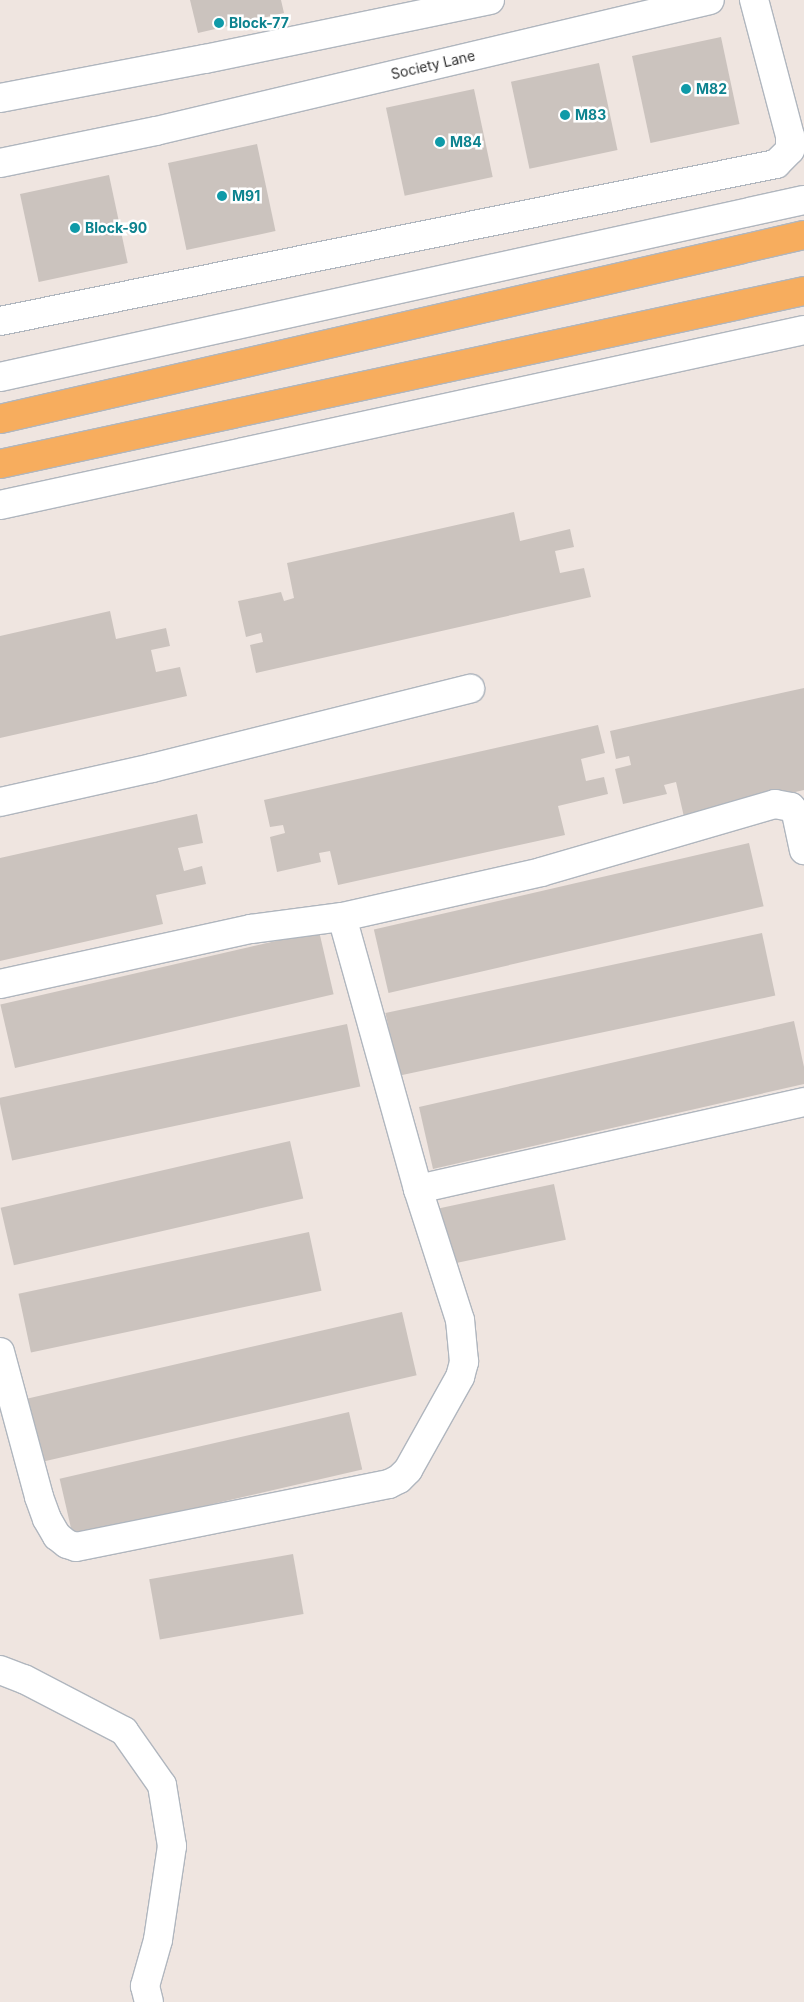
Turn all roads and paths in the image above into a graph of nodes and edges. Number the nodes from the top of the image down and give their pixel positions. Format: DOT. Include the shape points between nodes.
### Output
graph roads {
  1 [pos="490,0"];
  2 [pos="710,0"];
  3 [pos="754,0"];
  4 [pos="0,98"];
  5 [pos="797,149"];
  6 [pos="0,162"];
  7 [pos="804,200"];
  8 [pos="804,235"];
  9 [pos="804,290"];
  10 [pos="0,321"];
  11 [pos="804,330"];
  12 [pos="0,377"];
  13 [pos="0,419"];
  14 [pos="0,464"];
  15 [pos="0,505"];
  16 [pos="470,689"];
  17 [pos="0,802"];
  18 [pos="804,850"];
  19 [pos="342,917"];
  20 [pos="0,984"];
  21 [pos="804,1102"];
  22 [pos="418,1189"];
  23 [pos="0,1352"];
  24 [pos="0,1670"];
  25 [pos="149,2002"];
  1 -- 4 [label="street"];
  2 -- 6 [label="street, Society Lane" via="156,131"];
  3 -- 5 [label="street" via="790,136"];
  5 -- 10 [label="street" via="776,164"];
  7 -- 12 [label="street"];
  8 -- 13 [label="main road"];
  9 -- 14 [label="main road"];
  11 -- 15 [label="street"];
  16 -- 17 [label="street"];
  18 -- 19 [label="street" via="796,813 791,807 775,804 541,872"];
  19 -- 20 [label="street" via="251,929"];
  19 -- 22 [label="street"];
  21 -- 22 [label="street"];
  22 -- 23 [label="street" via="460,1320 464,1362 460,1377 420,1451 408,1470 389,1484 76,1547 67,1544 47,1519 39,1497"];
  24 -- 25 [label="street" via="24,1679 124,1731 162,1785 172,1846 158,1940 145,1986"];
}
